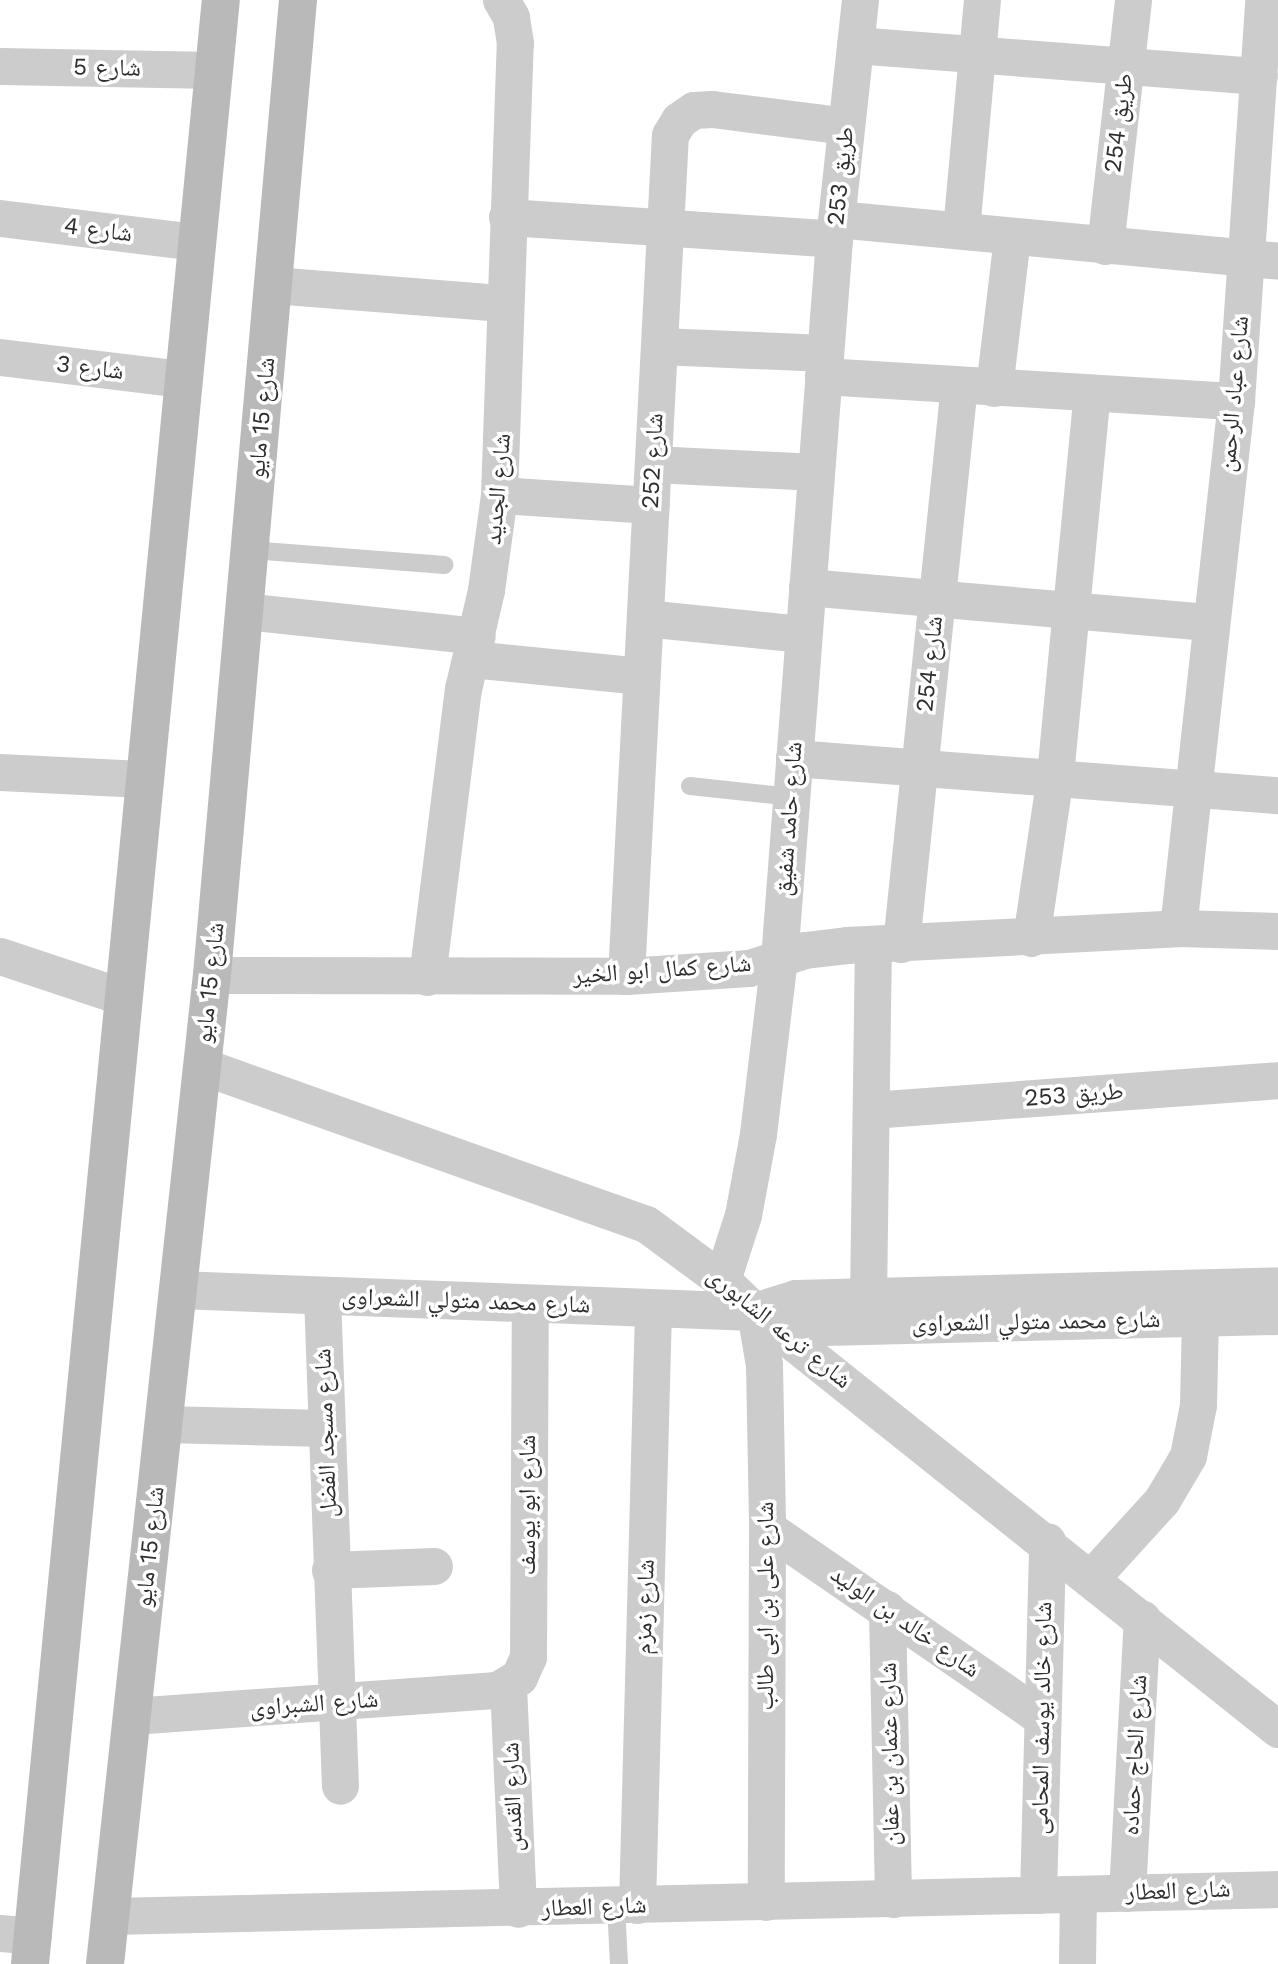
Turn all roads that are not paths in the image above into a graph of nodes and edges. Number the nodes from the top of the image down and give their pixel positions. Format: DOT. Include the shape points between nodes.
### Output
graph roads {
  1 [pos="221,0"];
  2 [pos="298,0"];
  3 [pos="500,0"];
  4 [pos="860,0"];
  5 [pos="982,0"];
  6 [pos="1133,0"];
  7 [pos="1263,0"];
  8 [pos="855,45"];
  9 [pos="977,54"];
  10 [pos="0,66"];
  11 [pos="1126,66"];
  12 [pos="214,70"];
  13 [pos="1259,76"];
  14 [pos="846,126"];
  15 [pos="507,217"];
  16 [pos="0,218"];
  17 [pos="666,228"];
  18 [pos="835,229"];
  19 [pos="961,230"];
  20 [pos="1012,237"];
  21 [pos="195,242"];
  22 [pos="1105,246"];
  23 [pos="1262,261"];
  24 [pos="273,285"];
  25 [pos="503,303"];
  26 [pos="659,346"];
  27 [pos="0,357"];
  28 [pos="824,365"];
  29 [pos="181,379"];
  30 [pos="959,385"];
  31 [pos="995,388"];
  32 [pos="1092,393"];
  33 [pos="1236,401"];
  34 [pos="653,464"];
  35 [pos="816,472"];
  36 [pos="499,495"];
  37 [pos="651,505"];
  38 [pos="250,550"];
  39 [pos="444,565"];
  40 [pos="807,587"];
  41 [pos="937,598"];
  42 [pos="1071,610"];
  43 [pos="244,611"];
  44 [pos="645,618"];
  45 [pos="1210,622"];
  46 [pos="803,634"];
  47 [pos="474,648"];
  48 [pos="641,676"];
  49 [pos="794,758"];
  50 [pos="920,767"];
  51 [pos="0,772"];
  52 [pos="1055,775"];
  53 [pos="142,779"];
  54 [pos="690,786"];
  55 [pos="1193,787"];
  56 [pos="1278,795"];
  57 [pos="792,797"];
  58 [pos="1178,928"];
  59 [pos="1278,931"];
  60 [pos="1031,938"];
  61 [pos="887,944"];
  62 [pos="0,956"];
  63 [pos="779,959"];
  64 [pos="212,975"];
  65 [pos="626,976"];
  66 [pos="427,977"];
  67 [pos="123,997"];
  68 [pos="202,1066"];
  69 [pos="1278,1080"];
  70 [pos="871,1110"];
  71 [pos="722,1280"];
  72 [pos="1278,1286"];
  73 [pos="177,1290"];
  74 [pos="322,1296"];
  75 [pos="868,1297"];
  76 [pos="530,1303"];
  77 [pos="653,1308"];
  78 [pos="755,1311"];
  79 [pos="1278,1317"];
  80 [pos="1200,1318"];
  81 [pos="163,1424"];
  82 [pos="325,1427"];
  83 [pos="767,1528"];
  84 [pos="1046,1541"];
  85 [pos="434,1566"];
  86 [pos="330,1570"];
  87 [pos="1092,1577"];
  88 [pos="887,1609"];
  89 [pos="1142,1618"];
  90 [pos="502,1688"];
  91 [pos="335,1703"];
  92 [pos="1272,1712"];
  93 [pos="132,1716"];
  94 [pos="1042,1718"];
  95 [pos="340,1786"];
  96 [pos="1278,1889"];
  97 [pos="1128,1893"];
  98 [pos="1078,1894"];
  99 [pos="1038,1895"];
  100 [pos="892,1899"];
  101 [pos="766,1902"];
  102 [pos="626,1906"];
  103 [pos="517,1909"];
  104 [pos="110,1916"];
  105 [pos="21,1944"];
  106 [pos="105,1964"];
  107 [pos="619,1964"];
  108 [pos="1077,1964"];
  1 -- 12 [label="main road"];
  2 -- 24 [label="main road, شارع 15 مايو"];
  3 -- 15 [label="street, شارع الجديد" via="511,17 515,43"];
  4 -- 8 [label="street, طريق 253"];
  5 -- 9 [label="street"];
  6 -- 11 [label="street, طريق 254"];
  7 -- 13 [label="street, شارع عباد الرحمن"];
  8 -- 9 [label="street"];
  8 -- 14 [label="street, طريق 253"];
  9 -- 11 [label="street"];
  9 -- 19 [label="street"];
  10 -- 12 [label="street, شارع 5"];
  11 -- 13 [label="street"];
  11 -- 22 [label="street, طريق 254"];
  12 -- 21 [label="main road"];
  13 -- 23 [label="street, شارع عباد الرحمن"];
  14 -- 17 [label="street, شارع 252" via="694,110 679,120 670,135"];
  14 -- 18 [label="street, طريق 253"];
  15 -- 17 [label="street"];
  15 -- 25 [label="street, شارع الجديد"];
  16 -- 21 [label="street, شارع 4"];
  17 -- 18 [label="street"];
  17 -- 26 [label="street, شارع 252"];
  18 -- 19 [label="street"];
  18 -- 28 [label="street, طريق 253"];
  19 -- 20 [label="street"];
  20 -- 22 [label="street"];
  20 -- 31 [label="street"];
  21 -- 29 [label="main road"];
  22 -- 23 [label="street"];
  23 -- 33 [label="street, شارع عباد الرحمن"];
  24 -- 25 [label="street"];
  24 -- 38 [label="main road, شارع 15 مايو"];
  25 -- 36 [label="street, شارع الجديد" via="505,400"];
  26 -- 28 [label="street"];
  26 -- 34 [label="street, شارع 252"];
  27 -- 29 [label="street, شارع 3"];
  28 -- 30 [label="street"];
  28 -- 35 [label="street, شارع حامد شفيق"];
  29 -- 53 [label="main road"];
  30 -- 31 [label="street"];
  30 -- 41 [label="street, شارع 254"];
  31 -- 32 [label="street"];
  32 -- 33 [label="street"];
  32 -- 42 [label="street"];
  33 -- 45 [label="street, شارع عباد الرحمن"];
  34 -- 35 [label="street"];
  34 -- 37 [label="street, شارع 252"];
  35 -- 40 [label="street, شارع حامد شفيق"];
  36 -- 37 [label="street"];
  36 -- 47 [label="street, شارع الجديد"];
  37 -- 44 [label="street, شارع 252"];
  38 -- 39 [label="lane"];
  38 -- 43 [label="main road, شارع 15 مايو"];
  40 -- 41 [label="street"];
  40 -- 46 [label="street, شارع حامد شفيق"];
  41 -- 42 [label="street"];
  41 -- 50 [label="street, شارع 254"];
  42 -- 45 [label="street"];
  42 -- 52 [label="street"];
  43 -- 47 [label="street"];
  43 -- 64 [label="main road, شارع 15 مايو"];
  44 -- 46 [label="street"];
  44 -- 48 [label="street, شارع 252"];
  45 -- 55 [label="street, شارع عباد الرحمن"];
  46 -- 49 [label="street, شارع حامد شفيق"];
  47 -- 48 [label="street"];
  47 -- 66 [label="street, شارع الجديد" via="463,689"];
  48 -- 65 [label="street, شارع 252"];
  49 -- 50 [label="street"];
  49 -- 57 [label="street, شارع حامد شفيق"];
  50 -- 52 [label="street"];
  50 -- 61 [label="street, شارع 254"];
  51 -- 53 [label="street"];
  52 -- 55 [label="street"];
  52 -- 60 [label="street"];
  53 -- 67 [label="main road"];
  54 -- 57 [label="lane"];
  55 -- 56 [label="street"];
  55 -- 58 [label="street, شارع عباد الرحمن"];
  57 -- 63 [label="street, شارع حامد شفيق"];
  58 -- 59 [label="street, شارع كمال ابو الخير"];
  58 -- 60 [label="street, شارع كمال ابو الخير"];
  60 -- 61 [label="street, شارع كمال ابو الخير"];
  61 -- 63 [label="street, شارع كمال ابو الخير" via="805,950"];
  61 -- 70 [label="street, شارع 254"];
  62 -- 67 [label="street"];
  63 -- 65 [label="street, شارع كمال ابو الخير" via="749,968"];
  63 -- 71 [label="street, شارع حامد شفيق" via="758,1134 743,1215"];
  64 -- 66 [label="street, شارع كمال ابو الخير"];
  64 -- 68 [label="main road, شارع 15 مايو"];
  65 -- 66 [label="street, شارع كمال ابو الخير"];
  67 -- 105 [label="main road"];
  68 -- 71 [label="street, شارع ترعه الشابورى" via="646,1224"];
  68 -- 73 [label="main road, شارع 15 مايو"];
  69 -- 70 [label="street, طريق 253"];
  70 -- 75 [label="street, شارع 254"];
  71 -- 78 [label="street, شارع ترعه الشابورى"];
  72 -- 75 [label="street, شارع محمد متولي الشعراوى"];
  73 -- 74 [label="street, شارع محمد متولي الشعراوى"];
  73 -- 81 [label="main road, شارع 15 مايو"];
  74 -- 76 [label="street, شارع محمد متولي الشعراوى"];
  74 -- 82 [label="street, شارع مسجد الفضل"];
  75 -- 78 [label="street, شارع محمد متولي الشعراوى" via="796,1300"];
  76 -- 77 [label="street, شارع محمد متولي الشعراوى"];
  76 -- 90 [label="street, شارع ابو يوسف" via="528,1657 526,1669"];
  77 -- 78 [label="street, شارع محمد متولي الشعراوى"];
  77 -- 102 [label="street, شارع زمزم"];
  78 -- 80 [label="street, شارع محمد متولي الشعراوى" via="781,1322 825,1327"];
  78 -- 83 [label="street, شارع على بن ابى طالب" via="764,1366"];
  78 -- 84 [label="street, شارع ترعه الشابورى"];
  79 -- 80 [label="street, شارع محمد متولي الشعراوى"];
  80 -- 87 [label="street" via="1198,1405 1188,1456 1162,1500"];
  81 -- 82 [label="street"];
  81 -- 93 [label="main road, شارع 15 مايو"];
  82 -- 86 [label="street, شارع مسجد الفضل"];
  83 -- 88 [label="street, شارع خالد بن الوليد"];
  83 -- 101 [label="street, شارع على بن ابى طالب"];
  84 -- 87 [label="street, شارع ترعه الشابورى"];
  84 -- 94 [label="street, شارع خالد يوسف المحامى"];
  85 -- 86 [label="street"];
  86 -- 91 [label="street, شارع مسجد الفضل"];
  87 -- 89 [label="street, شارع ترعه الشابورى"];
  88 -- 94 [label="street, شارع خالد بن الوليد"];
  88 -- 100 [label="street, شارع عثمان بن عفان"];
  89 -- 92 [label="street, شارع ترعه الشابورى"];
  89 -- 97 [label="street, شارع الحاج حماده"];
  90 -- 91 [label="street, شارع الشبراوى"];
  90 -- 103 [label="street, شارع القدس"];
  91 -- 93 [label="street, شارع الشبراوى"];
  91 -- 95 [label="street, شارع مسجد الفضل"];
  93 -- 104 [label="main road, شارع 15 مايو"];
  94 -- 99 [label="street, شارع خالد يوسف المحامى"];
  96 -- 97 [label="street, شارع العطار"];
  97 -- 98 [label="street, شارع العطار"];
  98 -- 99 [label="street, شارع العطار"];
  98 -- 108 [label="street"];
  99 -- 100 [label="street, شارع العطار"];
  100 -- 101 [label="street, شارع العطار"];
  101 -- 102 [label="street, شارع العطار"];
  102 -- 103 [label="street, شارع العطار"];
  102 -- 107 [label="lane"];
  103 -- 104 [label="street, شارع العطار"];
  104 -- 106 [label="main road, شارع 15 مايو"];
}
